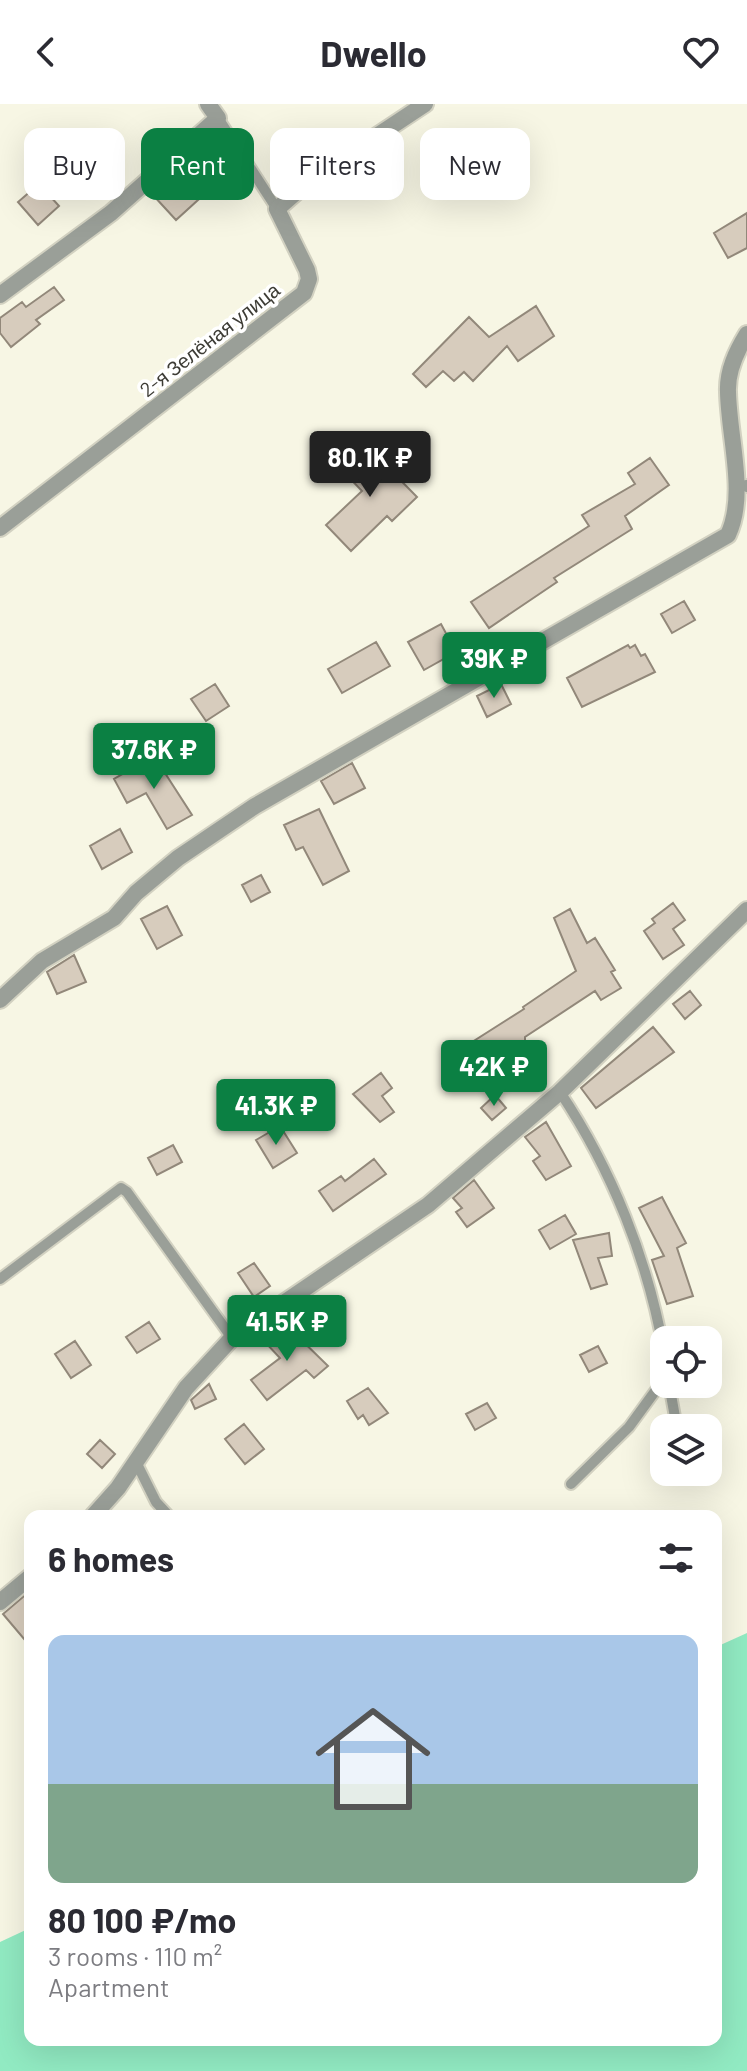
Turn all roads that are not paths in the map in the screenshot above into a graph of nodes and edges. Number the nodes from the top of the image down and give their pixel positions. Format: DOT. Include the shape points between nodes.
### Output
graph roads {
  1 [pos="425,104"];
  2 [pos="213,111"];
  3 [pos="277,209"];
  4 [pos="0,295"];
  5 [pos="747,334"];
  6 [pos="747,486"];
  7 [pos="0,528"];
  8 [pos="747,910"];
  9 [pos="0,1000"];
  10 [pos="560,1092"];
  11 [pos="0,1279"];
  12 [pos="658,1326"];
  13 [pos="232,1338"];
  14 [pos="650,1398"];
  15 [pos="136,1462"];
  16 [pos="571,1484"];
  17 [pos="98,1510"];
  18 [pos="163,1510"];
  19 [pos="24,1582"];
  20 [pos="0,1602"];
  1 -- 3 [label="street" via="309,181"];
  2 -- 3 [label="lane"];
  2 -- 4 [label="street" via="111,213"];
  3 -- 7 [label="street, 2-я Зелёная улица" via="307,270 304,293"];
  5 -- 6 [label="street" via="727,390"];
  6 -- 9 [label="street" via="736,526 715,543 231,821 178,858 114,918 42,961"];
  8 -- 10 [label="street"];
  10 -- 12 [label="lane" via="611,1181"];
  10 -- 13 [label="street" via="428,1205"];
  11 -- 13 [label="lane" via="121,1188"];
  13 -- 15 [label="street" via="186,1388"];
  14 -- 16 [label="lane" via="629,1427"];
  15 -- 17 [label="street"];
  15 -- 18 [label="lane"];
  19 -- 20 [label="street"];
}
